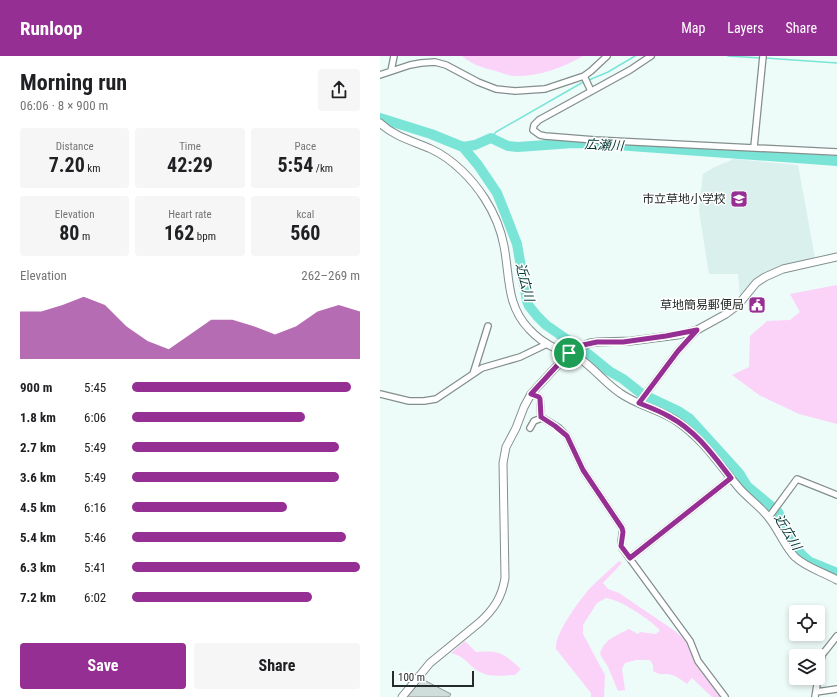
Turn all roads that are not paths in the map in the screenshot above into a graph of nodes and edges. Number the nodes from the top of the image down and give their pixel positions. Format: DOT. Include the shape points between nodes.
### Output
graph roads {
  1 [pos="394,56"];
  2 [pos="606,56"];
  3 [pos="651,56"];
  4 [pos="763,56"];
  5 [pos="391,71"];
  6 [pos="380,75"];
  7 [pos="584,76"];
  8 [pos="591,91"];
  9 [pos="381,124"];
  10 [pos="754,147"];
  11 [pos="837,152"];
  12 [pos="837,257"];
  13 [pos="488,326"];
  14 [pos="697,330"];
  15 [pos="547,344"];
  16 [pos="569,353"];
  17 [pos="473,374"];
  18 [pos="380,394"];
  19 [pos="531,394"];
  20 [pos="640,401"];
  21 [pos="542,418"];
  22 [pos="530,428"];
  23 [pos="731,478"];
  24 [pos="837,495"];
  25 [pos="770,515"];
  26 [pos="630,558"];
  27 [pos="837,580"];
  28 [pos="837,636"];
  29 [pos="825,651"];
  30 [pos="817,685"];
  31 [pos="837,688"];
  32 [pos="816,695"];
  33 [pos="402,697"];
  34 [pos="725,697"];
  1 -- 5 [label="street"];
  2 -- 7 [label="street"];
  3 -- 8 [label="street"];
  4 -- 10 [label="street"];
  5 -- 6 [label="street"];
  5 -- 7 [label="street" via="410,65 435,62 487,86 506,91 545,89"];
  7 -- 8 [label="street"];
  8 -- 10 [label="street" via="536,123 533,130 540,135 553,137"];
  9 -- 15 [label="street" via="396,135 441,155 457,167 480,192 494,216 502,238 515,308 529,329"];
  10 -- 11 [label="street"];
  12 -- 14 [label="street" via="783,269 765,277 756,283 738,305"];
  13 -- 17 [label="street"];
  14 -- 16 [label="street" via="623,342 590,343"];
  14 -- 20 [label="street"];
  15 -- 16 [label="street"];
  15 -- 17 [label="street" via="520,357 482,368"];
  16 -- 19 [label="street"];
  16 -- 20 [label="street" via="581,359 620,393"];
  17 -- 18 [label="street" via="440,397 430,400 409,401"];
  19 -- 21 [label="street" via="540,399"];
  19 -- 33 [label="street" via="504,452 505,578 499,600 480,622 421,672"];
  20 -- 23 [label="street" via="685,427 703,443"];
  21 -- 22 [label="street" via="534,420"];
  21 -- 26 [label="street" via="558,428 570,440 583,470 622,528 621,546"];
  23 -- 25 [label="street"];
  23 -- 26 [label="street"];
  24 -- 25 [label="street" via="797,479"];
  25 -- 27 [label="street" via="796,558"];
  26 -- 34 [label="street" via="690,641 698,661"];
  28 -- 29 [label="street"];
  30 -- 32 [label="street"];
  31 -- 32 [label="street"];
}
